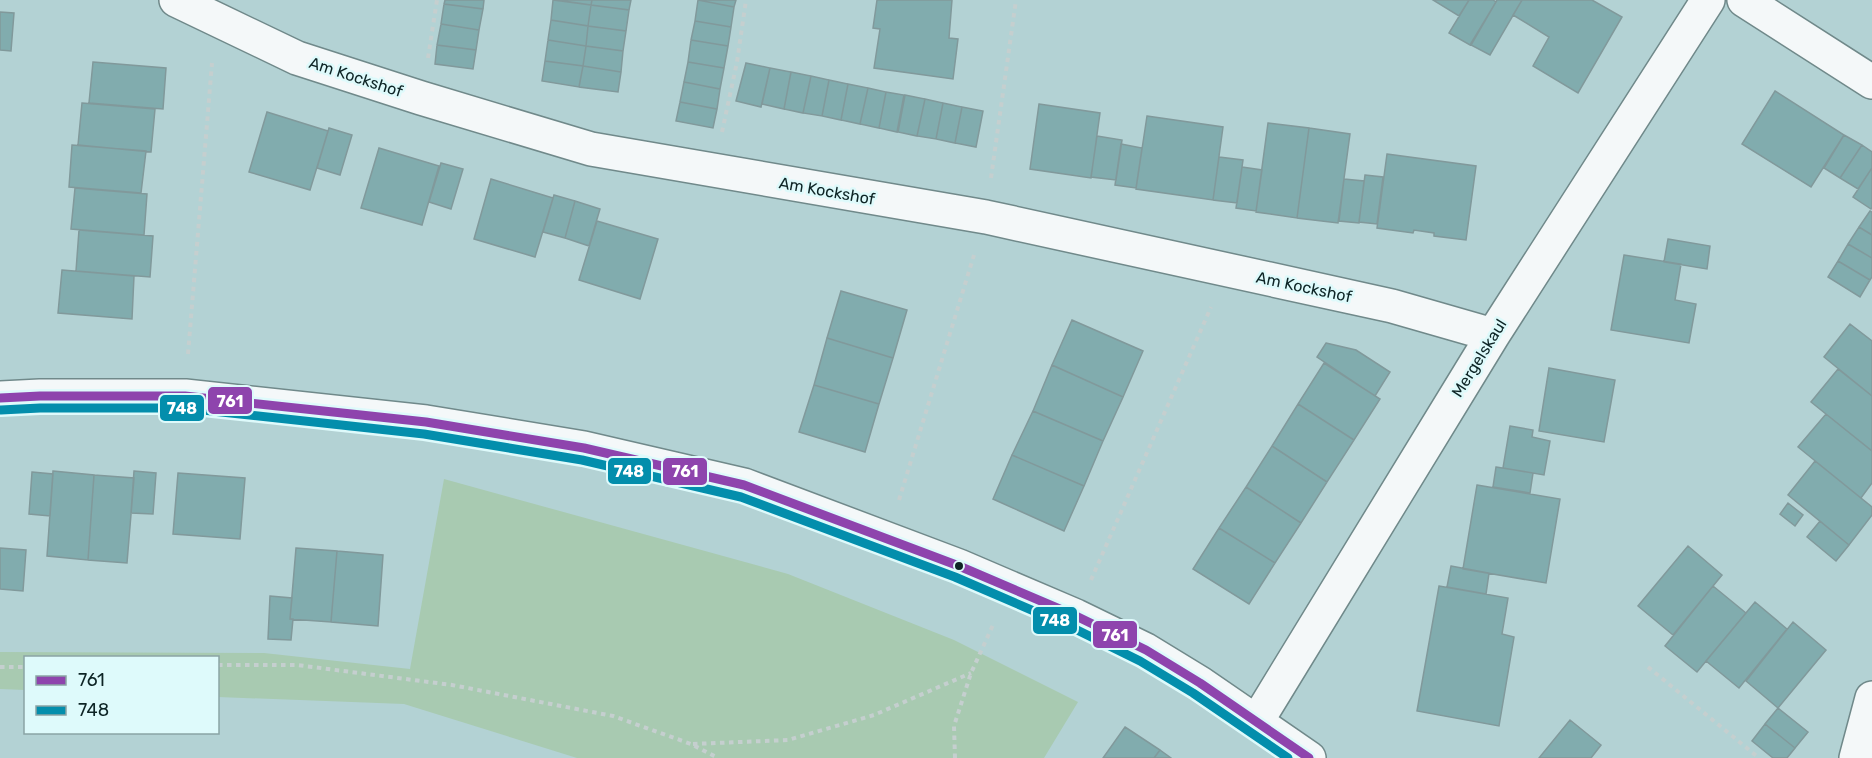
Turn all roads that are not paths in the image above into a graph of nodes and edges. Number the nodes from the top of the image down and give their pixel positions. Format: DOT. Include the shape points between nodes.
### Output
graph roads {
  1 [pos="176,0"];
  2 [pos="1708,0"];
  3 [pos="1744,0"];
  4 [pos="1872,82"];
  5 [pos="1493,335"];
  6 [pos="0,398"];
  7 [pos="1872,698"];
  8 [pos="1257,721"];
  9 [pos="1309,758"];
  10 [pos="1856,758"];
  1 -- 5 [label="street, Am Kockshof" via="297,58 591,149 986,217 1392,306"];
  2 -- 5 [label="street, Mergelskaul"];
  3 -- 4 [label="street"];
  5 -- 8 [label="street, Mergelskaul"];
  6 -- 8 [label="street" via="185,396 426,422 584,448 744,485 1076,616 1146,650"];
  7 -- 10 [label="street"];
  8 -- 9 [label="street"];
}
